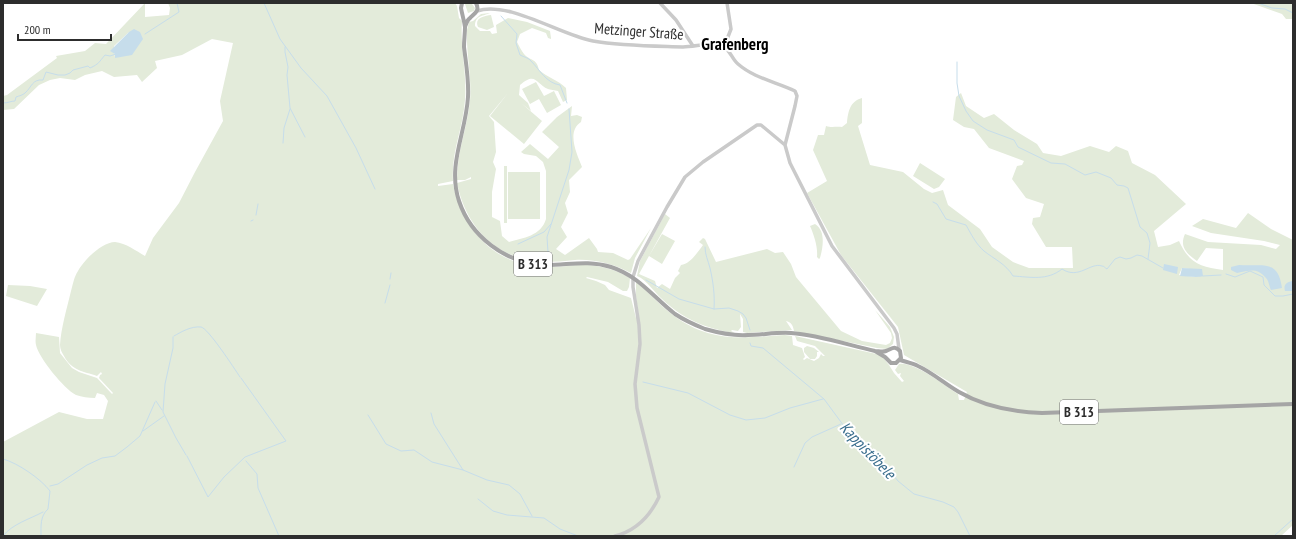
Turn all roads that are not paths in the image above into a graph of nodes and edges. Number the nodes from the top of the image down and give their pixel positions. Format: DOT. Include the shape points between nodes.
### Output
graph roads {
  1 [pos="660,3"];
  2 [pos="727,3"];
  3 [pos="461,4"];
  4 [pos="476,4"];
  5 [pos="486,8"];
  6 [pos="477,11"];
  7 [pos="463,14"];
  8 [pos="471,16"];
  9 [pos="465,28"];
  10 [pos="693,46"];
  11 [pos="724,47"];
  12 [pos="785,145"];
  13 [pos="897,339"];
  14 [pos="893,347"];
  15 [pos="898,349"];
  16 [pos="876,351"];
  17 [pos="887,351"];
  18 [pos="886,357"];
  19 [pos="901,358"];
  20 [pos="1293,404"];
  21 [pos="615,536"];
  1 -- 10 [label="street" via="676,20"];
  2 -- 11 [label="street" via="731,29"];
  3 -- 7 [label="main road"];
  4 -- 5 [label="street, Metzinger Straße"];
  4 -- 6 [label="main road"];
  5 -- 6 [label="street, Metzinger Straße"];
  5 -- 10 [label="street, Metzinger Straße" via="512,12 592,41"];
  6 -- 8 [label="main road"];
  7 -- 8 [label="main road"];
  7 -- 9 [label="main road, B 313"];
  8 -- 9 [label="main road, B 313"];
  9 -- 16 [label="main road, B 313" via="468,96 456,157 455,183 459,202 465,214 487,242 507,255 531,263 587,263 614,268 641,283 684,319 714,332 747,336 789,333"];
  10 -- 11 [label="street, Metzinger Straße" via="715,44"];
  11 -- 12 [label="street" via="743,68 795,91 797,96"];
  12 -- 13 [label="street" via="790,163 828,240 894,328"];
  12 -- 21 [label="street" via="759,125 703,162 685,177 641,253 635,268 633,287 640,344 635,384 637,408 659,497 638,525 631,531"];
  13 -- 14 [label="street"];
  13 -- 15 [label="street"];
  14 -- 15 [label="main road"];
  14 -- 17 [label="main road"];
  15 -- 19 [label="main road"];
  16 -- 17 [label="main road, B 313"];
  16 -- 18 [label="main road, B 313"];
  17 -- 18 [label="main road"];
  18 -- 19 [label="main road" via="888,362 892,363"];
  19 -- 20 [label="main road, B 313" via="976,400 1024,412"];
}
